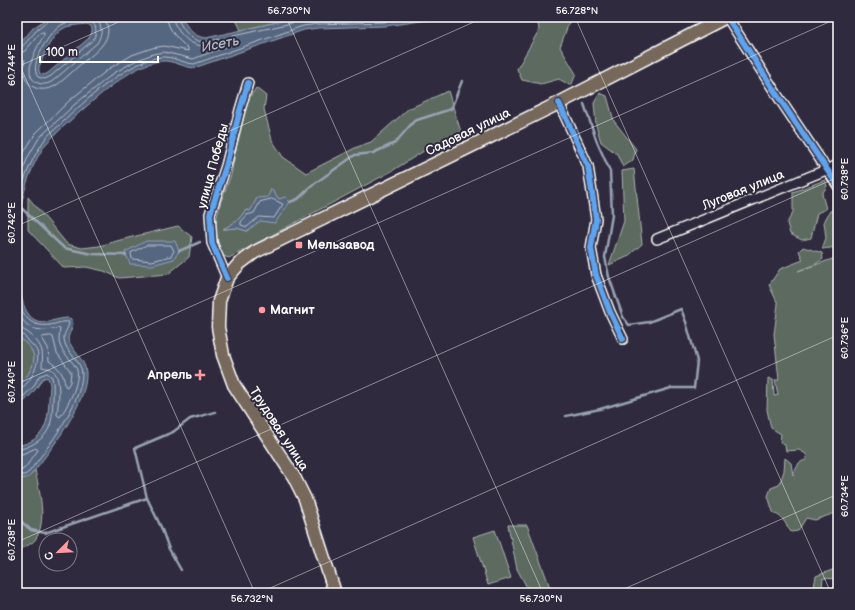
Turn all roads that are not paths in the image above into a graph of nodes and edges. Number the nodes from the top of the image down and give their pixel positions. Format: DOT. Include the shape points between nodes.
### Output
graph roads {
  1 [pos="727,17"];
  2 [pos="248,83"];
  3 [pos="559,103"];
  4 [pos="838,165"];
  5 [pos="826,169"];
  6 [pos="838,186"];
  7 [pos="657,239"];
  8 [pos="227,278"];
  9 [pos="622,339"];
  10 [pos="335,593"];
  1 -- 3 [label="main road, Садовая улица"];
  1 -- 5 [label="street"];
  2 -- 8 [label="street, улица Победы" via="210,214 212,243"];
  3 -- 8 [label="main road, Садовая улица" via="256,252 239,264"];
  3 -- 9 [label="street" via="588,166 596,219 591,248 596,276"];
  4 -- 5 [label="street, Луговая улица"];
  5 -- 6 [label="street"];
  5 -- 7 [label="street, Луговая улица"];
  8 -- 10 [label="main road, Трудовая улица" via="220,301 218,326 223,355 234,385 294,477 305,499"];
}
